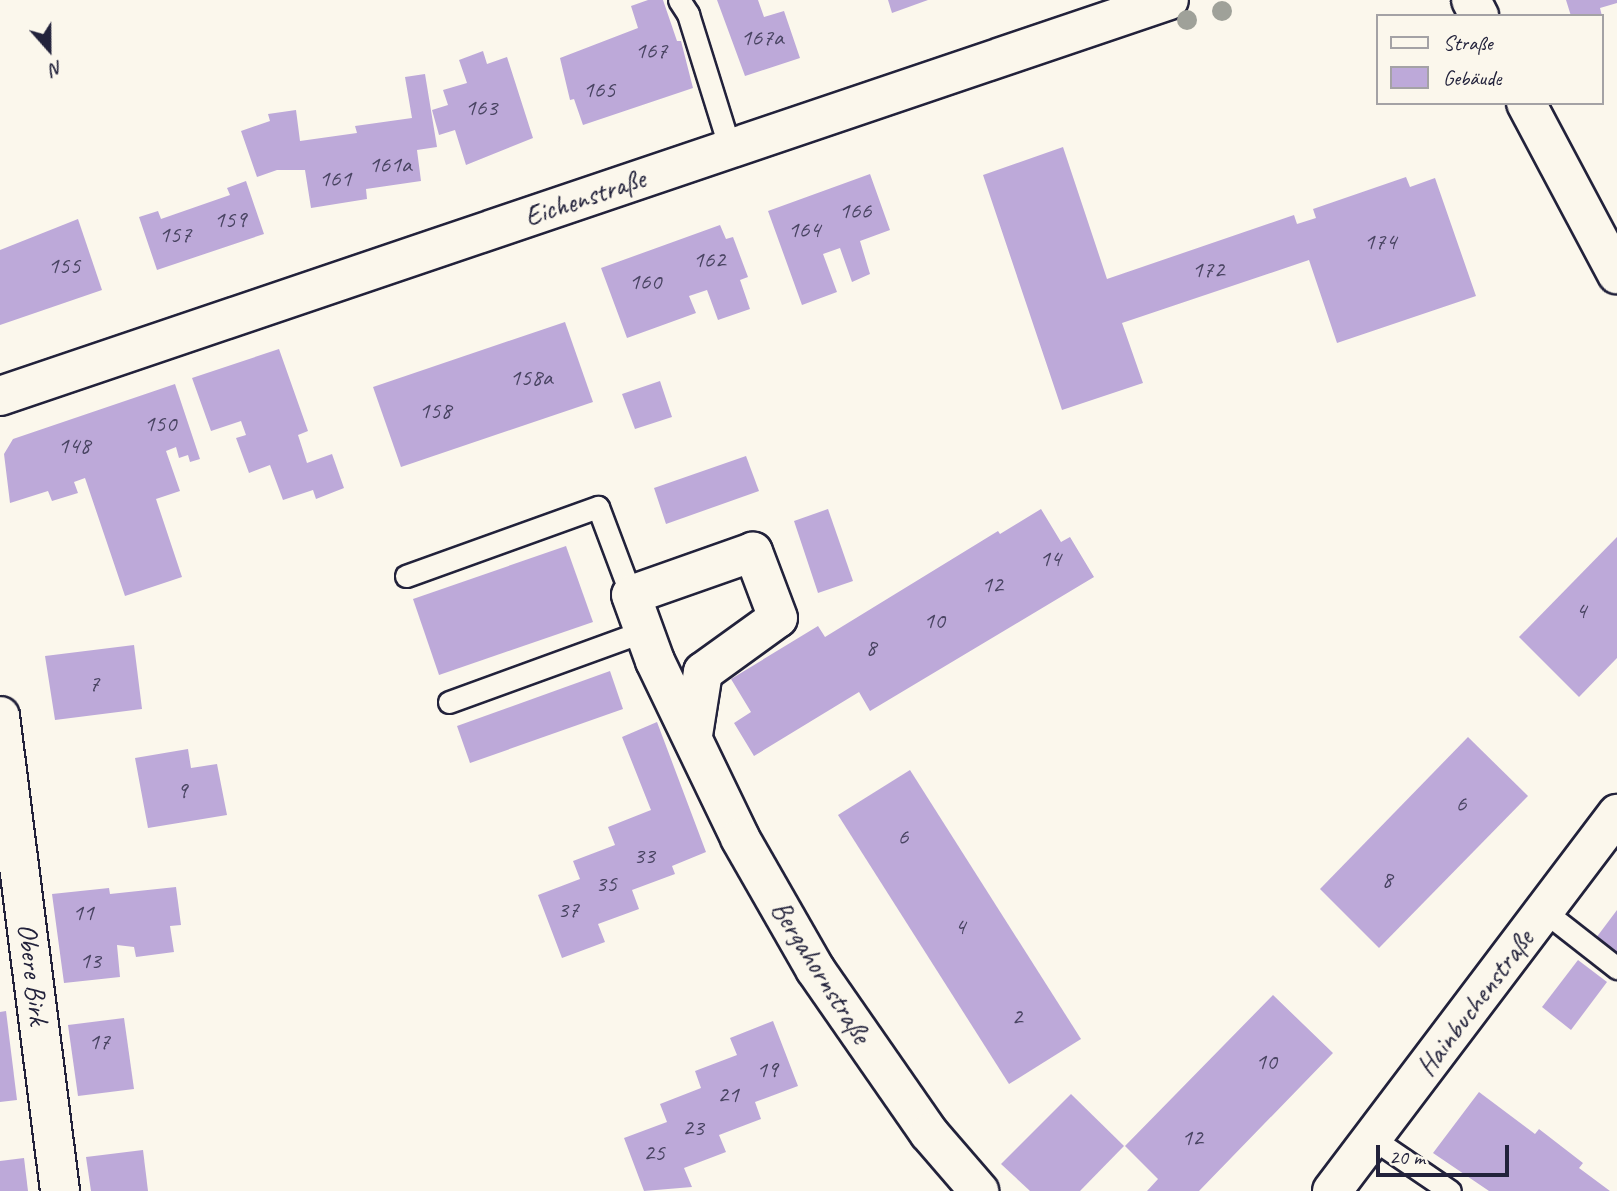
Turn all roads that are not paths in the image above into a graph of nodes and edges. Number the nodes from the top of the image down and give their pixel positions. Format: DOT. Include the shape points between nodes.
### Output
graph roads {
  1 [pos="679,0"];
  2 [pos="1169,0"];
  3 [pos="1527,105"];
  4 [pos="730,149"];
  5 [pos="1617,274"];
  6 [pos="0,396"];
  7 [pos="406,576"];
  8 [pos="631,595"];
  9 [pos="644,631"];
  10 [pos="449,702"];
  11 [pos="0,716"];
  12 [pos="693,735"];
  13 [pos="1617,814"];
  14 [pos="1544,911"];
  15 [pos="1617,968"];
  16 [pos="1372,1138"];
  17 [pos="60,1191"];
  18 [pos="979,1191"];
  19 [pos="1332,1191"];
  20 [pos="1450,1191"];
  1 -- 4 [label="lane" via="688,14"];
  2 -- 4 [label="street, Eichenstraße"];
  3 -- 5 [label="street"];
  4 -- 6 [label="street, Eichenstraße"];
  7 -- 8 [label="lane" via="598,507"];
  8 -- 9 [label="street, Bergahornstraße"];
  8 -- 12 [label="street" via="753,552 778,618 703,672"];
  9 -- 10 [label="lane"];
  9 -- 12 [label="street, Bergahornstraße"];
  11 -- 17 [label="street, Obere Birk"];
  12 -- 18 [label="street, Bergahornstraße" via="740,838 816,969 921,1122"];
  13 -- 14 [label="street, Hainbuchenstraße"];
  14 -- 15 [label="lane"];
  14 -- 16 [label="street, Hainbuchenstraße"];
  16 -- 19 [label="street, Hainbuchenstraße"];
  16 -- 20 [label="lane"];
}
